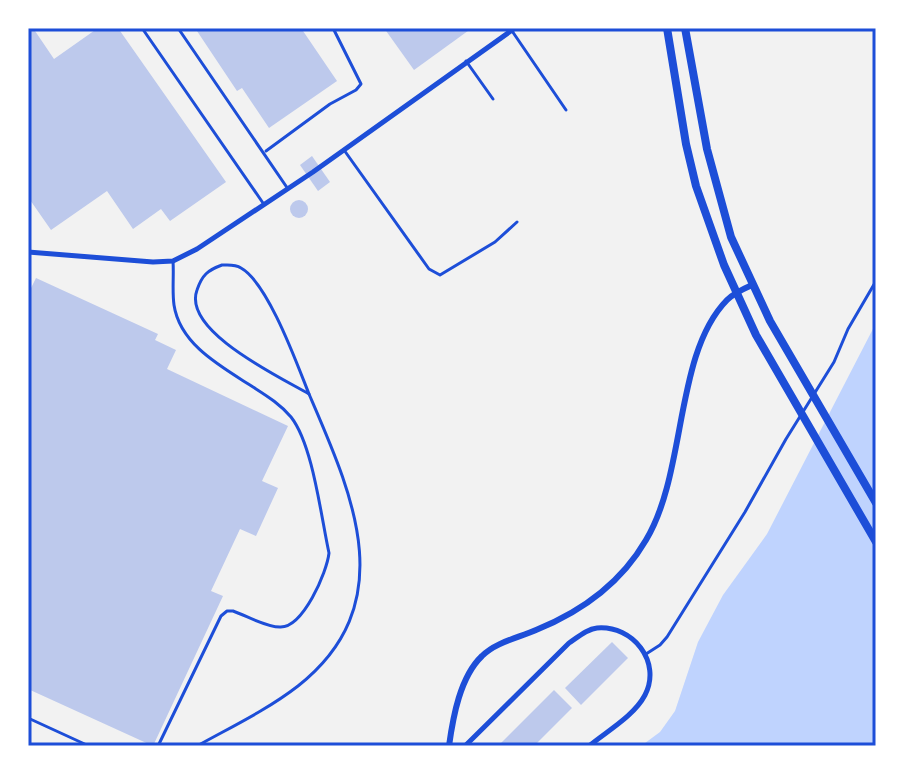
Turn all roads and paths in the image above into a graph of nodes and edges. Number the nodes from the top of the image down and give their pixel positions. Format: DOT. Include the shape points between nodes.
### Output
graph roads {
  1 [pos="142,28"];
  2 [pos="178,28"];
  3 [pos="333,28"];
  4 [pos="667,28"];
  5 [pos="685,28"];
  6 [pos="512,29"];
  7 [pos="466,61"];
  8 [pos="493,99"];
  9 [pos="566,110"];
  10 [pos="344,150"];
  11 [pos="264,152"];
  12 [pos="288,189"];
  13 [pos="264,205"];
  14 [pos="517,222"];
  15 [pos="28,252"];
  16 [pos="173,261"];
  17 [pos="876,281"];
  18 [pos="752,285"];
  19 [pos="736,292"];
  20 [pos="309,394"];
  21 [pos="876,503"];
  22 [pos="876,542"];
  23 [pos="645,654"];
  24 [pos="28,718"];
  25 [pos="89,746"];
  26 [pos="158,746"];
  27 [pos="197,746"];
  28 [pos="449,746"];
  29 [pos="465,746"];
  30 [pos="589,746"];
  1 -- 13 [label="lane"];
  2 -- 11 [label="lane"];
  3 -- 11 [label="lane" via="361,84"];
  4 -- 19 [label="main road" via="696,186"];
  5 -- 18 [label="main road" via="719,196"];
  6 -- 7 [label="street"];
  6 -- 9 [label="lane"];
  7 -- 8 [label="lane"];
  7 -- 10 [label="street"];
  10 -- 12 [label="street"];
  10 -- 14 [label="lane" via="429,269 440,275 495,242"];
  11 -- 12 [label="lane"];
  12 -- 13 [label="street"];
  13 -- 16 [label="street"];
  15 -- 16 [label="street"];
  16 -- 26 [label="lane" via="174,306 188,336 211,360 278,403 304,439 329,553 302,616 294,623 279,627 233,611 221,616"];
  17 -- 23 [label="lane" via="745,512 667,637"];
  18 -- 19 [label="street"];
  18 -- 21 [label="main road"];
  19 -- 22 [label="main road"];
  19 -- 28 [label="street" via="719,310 697,354 669,485 636,556 608,588 574,612 482,656 464,688"];
  20 -- 20 [label="lane" via="245,356 204,323 195,296 210,269 232,265 250,275 270,305"];
  20 -- 27 [label="lane" via="349,492 358,530 361,556 351,616 330,654 298,686"];
  23 -- 29 [label="street" via="624,633 588,631 560,651"];
  23 -- 30 [label="street" via="651,671 644,697"];
  24 -- 25 [label="lane"];
}
